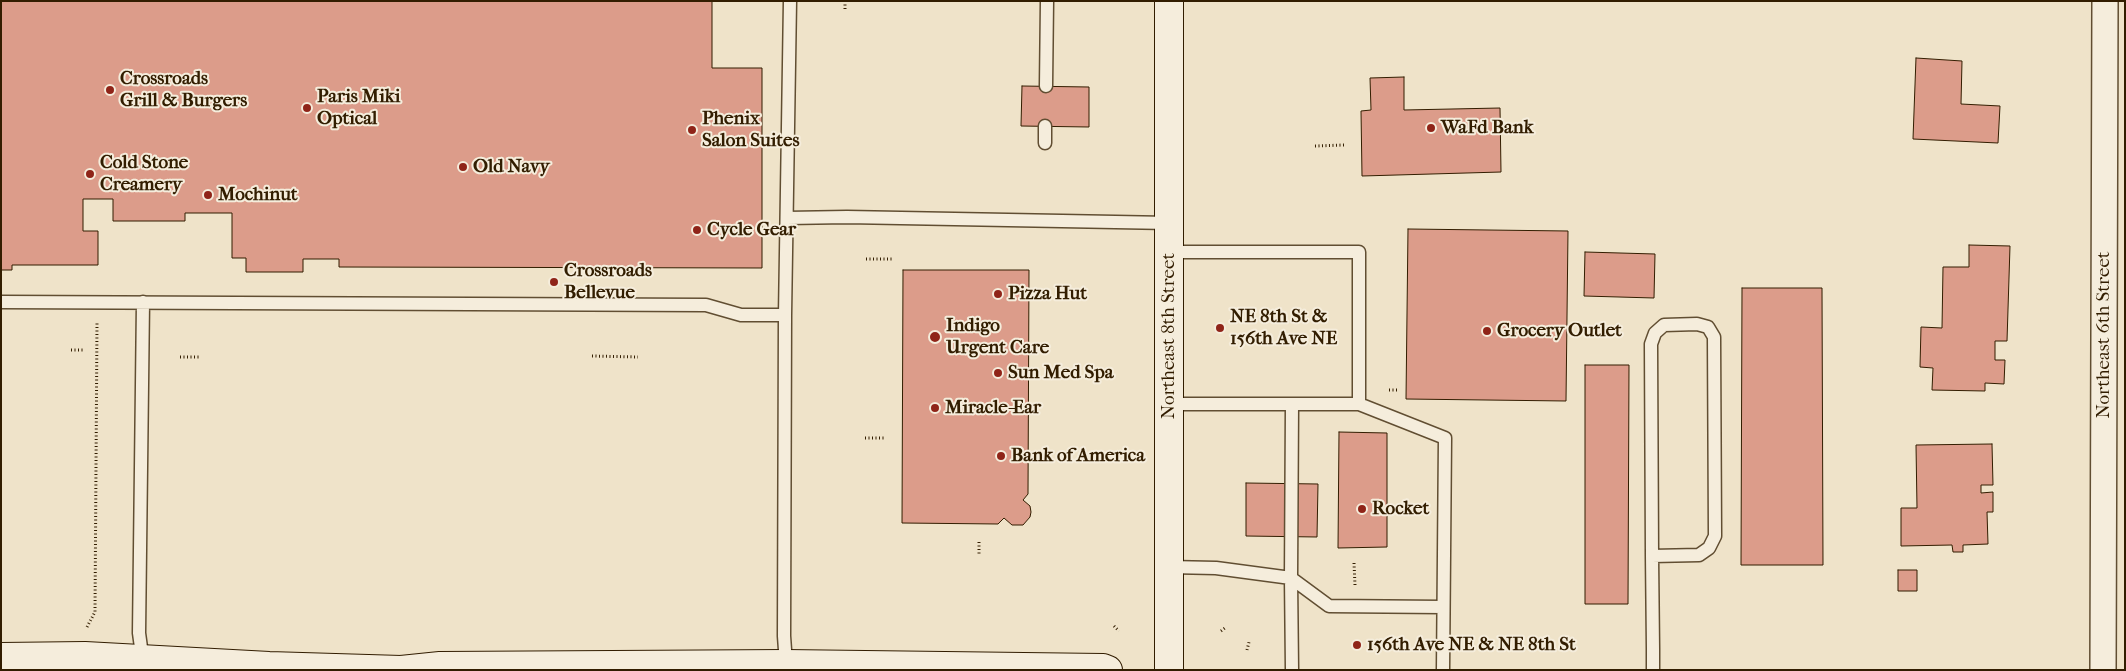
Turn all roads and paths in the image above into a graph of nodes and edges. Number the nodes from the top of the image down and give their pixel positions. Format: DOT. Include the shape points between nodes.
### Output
graph roads {
  1 [pos="790,1"];
  2 [pos="845,1"];
  3 [pos="1047,1"];
  4 [pos="1169,1"];
  5 [pos="2105,1"];
  6 [pos="845,10"];
  7 [pos="1046,86"];
  8 [pos="1045,126"];
  9 [pos="1045,143"];
  10 [pos="1344,145"];
  11 [pos="1315,146"];
  12 [pos="787,218"];
  13 [pos="1169,223"];
  14 [pos="1169,252"];
  15 [pos="866,259"];
  16 [pos="893,259"];
  17 [pos="1,302"];
  18 [pos="143,302"];
  19 [pos="785,315"];
  20 [pos="96,332"];
  21 [pos="71,350"];
  22 [pos="85,350"];
  23 [pos="592,356"];
  24 [pos="180,357"];
  25 [pos="200,357"];
  26 [pos="638,357"];
  27 [pos="1169,404"];
  28 [pos="1292,404"];
  29 [pos="1359,404"];
  30 [pos="864,438"];
  31 [pos="885,438"];
  32 [pos="979,542"];
  33 [pos="979,556"];
  34 [pos="1652,556"];
  35 [pos="1354,563"];
  36 [pos="1169,567"];
  37 [pos="1291,578"];
  38 [pos="1355,592"];
  39 [pos="1443,607"];
  40 [pos="1114,626"];
  41 [pos="1225,628"];
  42 [pos="1120,631"];
  43 [pos="1221,631"];
  44 [pos="84,632"];
  45 [pos="1249,642"];
  46 [pos="1247,650"];
  47 [pos="1,657"];
  48 [pos="143,664"];
  49 [pos="786,664"];
  50 [pos="1108,670"];
  51 [pos="1169,670"];
  52 [pos="1292,670"];
  53 [pos="1443,670"];
  54 [pos="1653,670"];
  55 [pos="2103,670"];
  1 -- 12 [label="lane"];
  2 -- 6 [label="path"];
  3 -- 7 [label="lane"];
  4 -- 13 [label="main road, Northeast 8th Street"];
  5 -- 55 [label="street, Northeast 6th Street"];
  8 -- 9 [label="lane"];
  10 -- 11 [label="path"];
  12 -- 13 [label="lane"];
  12 -- 19 [label="lane"];
  13 -- 14 [label="main road, Northeast 8th Street"];
  14 -- 27 [label="main road, Northeast 8th Street"];
  14 -- 29 [label="lane" via="1359,252"];
  15 -- 16 [label="path"];
  17 -- 18 [label="lane"];
  18 -- 19 [label="lane" via="706,305 741,316"];
  18 -- 48 [label="lane" via="139,633"];
  19 -- 49 [label="lane"];
  20 -- 44 [label="path" via="95,612"];
  21 -- 22 [label="path"];
  23 -- 26 [label="path"];
  24 -- 25 [label="path"];
  27 -- 28 [label="lane"];
  27 -- 36 [label="main road, Northeast 8th Street"];
  28 -- 29 [label="lane"];
  28 -- 37 [label="lane"];
  29 -- 39 [label="lane" via="1445,438"];
  30 -- 31 [label="path"];
  32 -- 33 [label="path"];
  34 -- 34 [label="lane" via="1651,344 1655,333 1664,325 1697,324 1708,327 1714,337 1716,536 1709,548 1699,555"];
  34 -- 54 [label="lane"];
  35 -- 38 [label="path"];
  36 -- 37 [label="lane" via="1216,568"];
  36 -- 51 [label="main road, Northeast 8th Street"];
  37 -- 39 [label="lane" via="1329,606"];
  37 -- 52 [label="lane"];
  39 -- 53 [label="lane"];
  40 -- 42 [label="path"];
  41 -- 43 [label="path"];
  45 -- 46 [label="path"];
  47 -- 48 [label="main road"];
  48 -- 49 [label="main road" via="401,670 440,666"];
  49 -- 50 [label="main road"];
}
